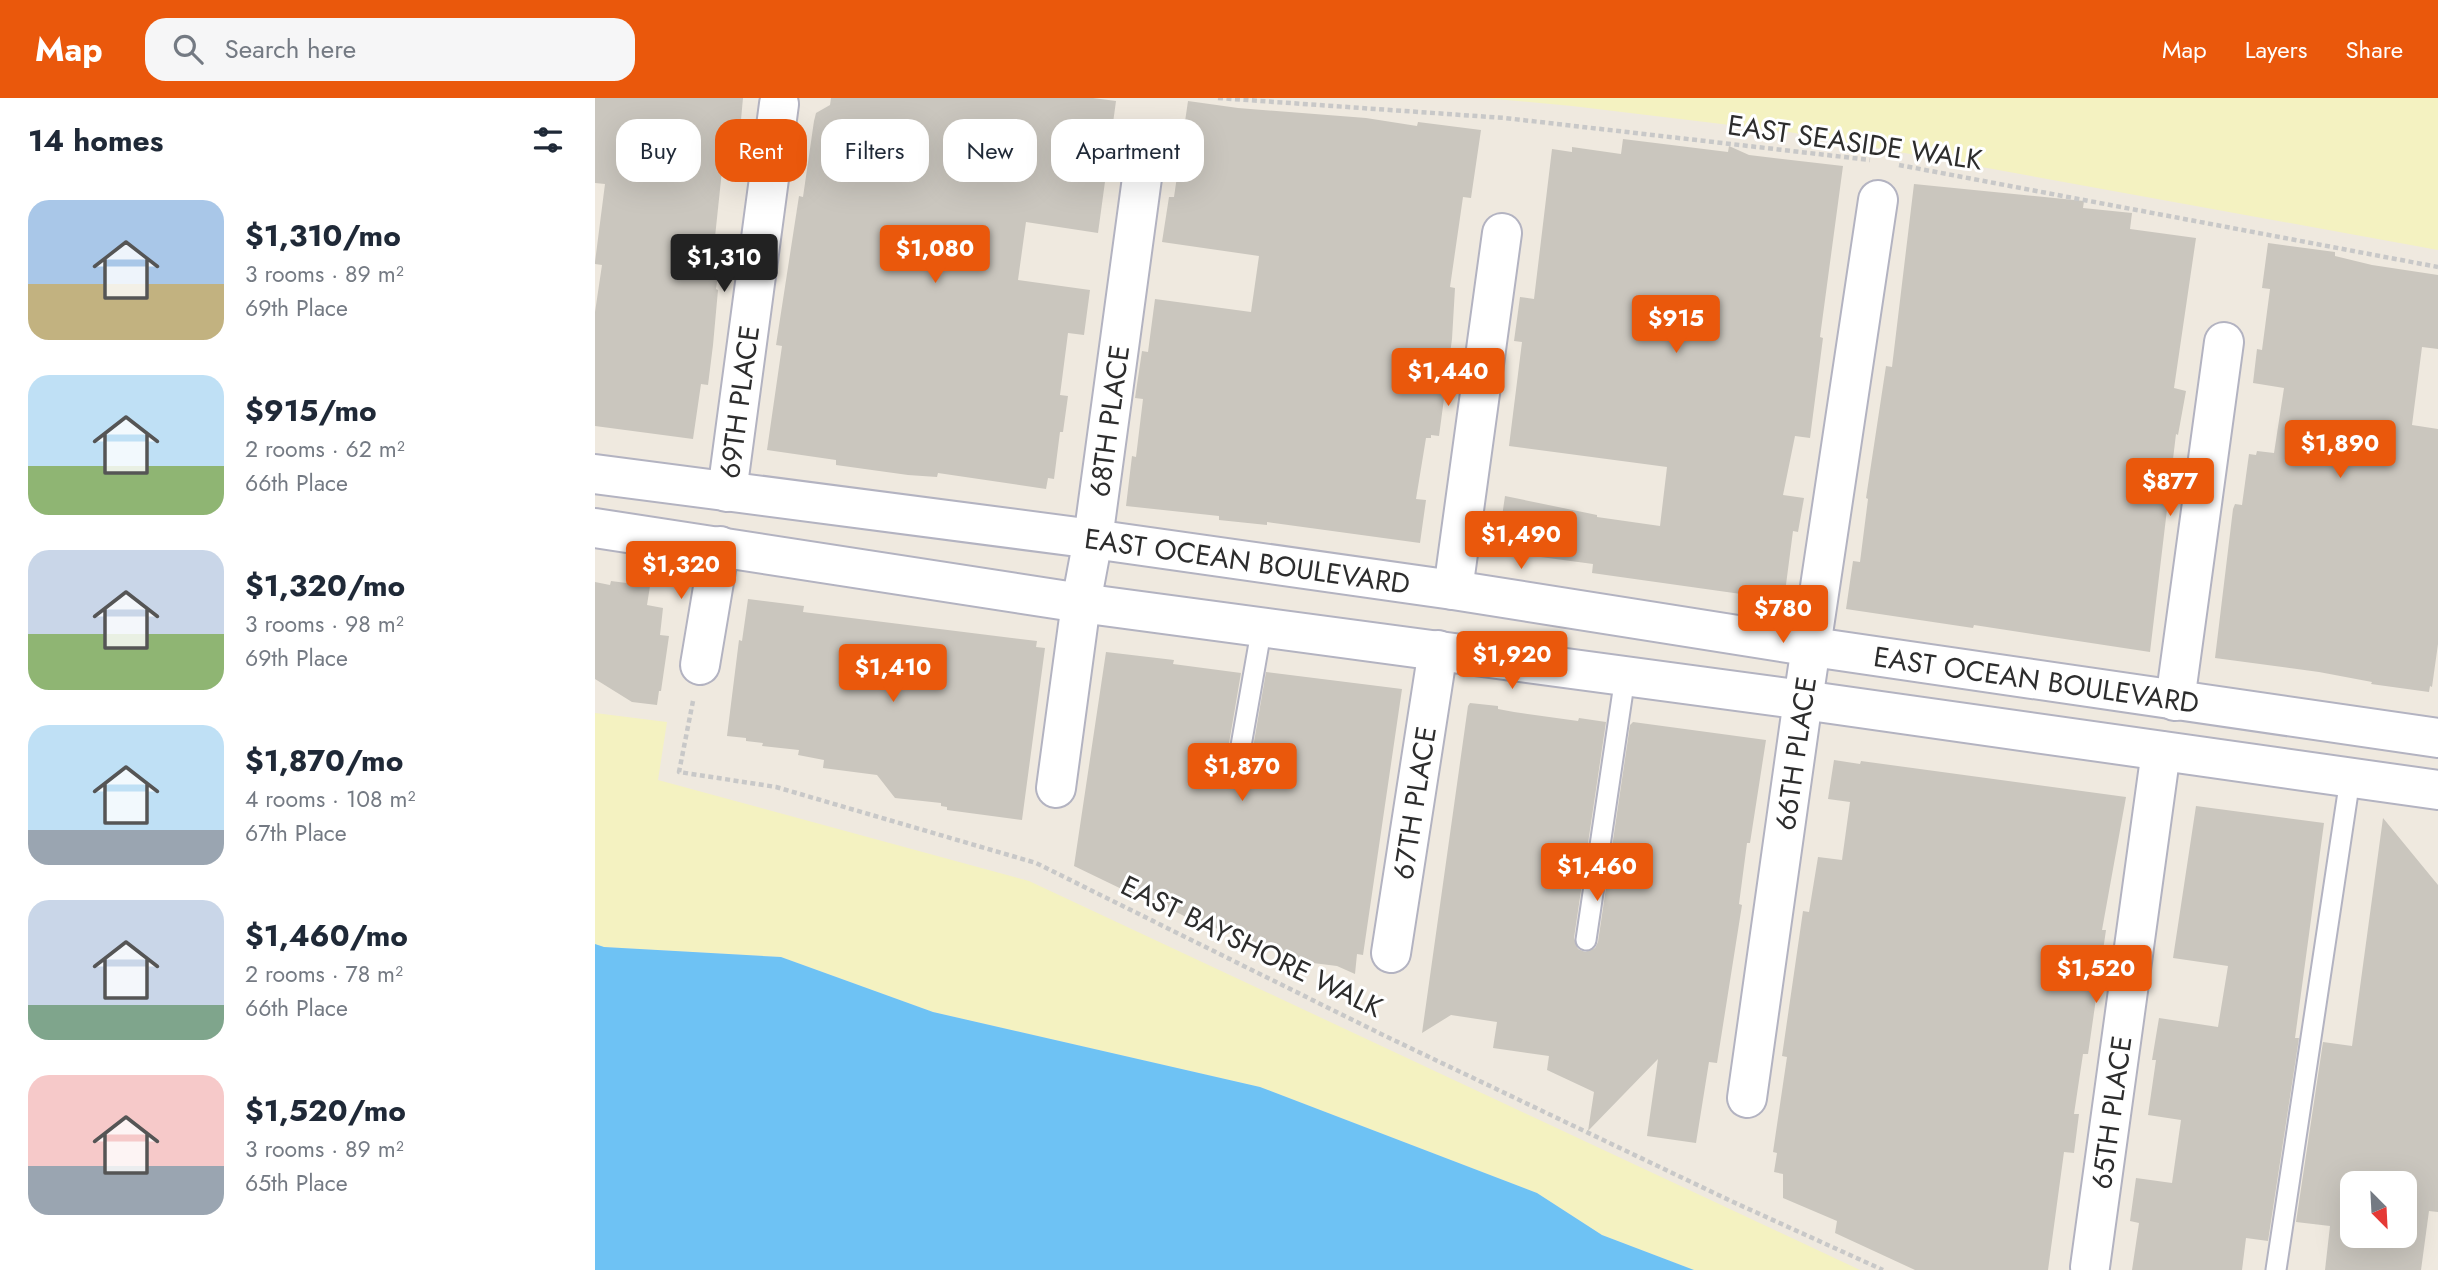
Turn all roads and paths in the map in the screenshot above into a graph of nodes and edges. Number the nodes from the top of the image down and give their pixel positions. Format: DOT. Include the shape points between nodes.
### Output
graph roads {
  1 [pos="1218,98"];
  2 [pos="779,104"];
  3 [pos="1884,163"];
  4 [pos="1897,165"];
  5 [pos="1141,182"];
  6 [pos="1878,200"];
  7 [pos="1501,233"];
  8 [pos="2438,267"];
  9 [pos="2224,342"];
  10 [pos="595,474"];
  11 [pos="727,492"];
  12 [pos="595,528"];
  13 [pos="1093,539"];
  14 [pos="720,546"];
  15 [pos="1453,590"];
  16 [pos="1081,603"];
  17 [pos="1262,626"];
  18 [pos="1813,647"];
  19 [pos="1438,650"];
  20 [pos="700,665"];
  21 [pos="1625,677"];
  22 [pos="1803,700"];
  23 [pos="2175,701"];
  24 [pos="2438,738"];
  25 [pos="2161,751"];
  26 [pos="1238,763"];
  27 [pos="2350,779"];
  28 [pos="1056,788"];
  29 [pos="2438,790"];
  30 [pos="1586,940"];
  31 [pos="1391,953"];
  32 [pos="1747,1098"];
  33 [pos="2090,1267"];
  34 [pos="1883,1270"];
  35 [pos="2276,1270"];
  1 -- 3 [label="path, EAST SEASIDE WALK" via="1505,118"];
  2 -- 11 [label="main road, 69TH PLACE"];
  4 -- 8 [label="path, EAST SEASIDE WALK"];
  5 -- 13 [label="main road, 68TH PLACE"];
  6 -- 18 [label="main road, 66TH PLACE"];
  7 -- 15 [label="main road"];
  9 -- 23 [label="main road"];
  10 -- 11 [label="main road, EAST OCEAN BOULEVARD"];
  11 -- 13 [label="main road, EAST OCEAN BOULEVARD"];
  12 -- 14 [label="main road, EAST OCEAN BOULEVARD"];
  13 -- 15 [label="main road, EAST OCEAN BOULEVARD"];
  13 -- 16 [label="main road, 68TH PLACE"];
  14 -- 16 [label="main road, EAST OCEAN BOULEVARD"];
  14 -- 20 [label="main road"];
  15 -- 18 [label="main road, EAST OCEAN BOULEVARD"];
  16 -- 17 [label="main road, EAST OCEAN BOULEVARD"];
  16 -- 28 [label="main road, 68TH PLACE"];
  17 -- 19 [label="main road, EAST OCEAN BOULEVARD"];
  17 -- 26 [label="lane"];
  18 -- 22 [label="main road, 66TH PLACE"];
  18 -- 23 [label="main road, EAST OCEAN BOULEVARD"];
  19 -- 21 [label="main road, EAST OCEAN BOULEVARD"];
  19 -- 31 [label="main road, 67TH PLACE"];
  20 -- 34 [label="path, EAST BAYSHORE WALK" via="679,772 776,787 1036,863 1381,1034"];
  21 -- 22 [label="main road, EAST OCEAN BOULEVARD"];
  21 -- 30 [label="lane"];
  22 -- 25 [label="main road, EAST OCEAN BOULEVARD"];
  22 -- 32 [label="main road, 66TH PLACE"];
  23 -- 24 [label="main road, EAST OCEAN BOULEVARD"];
  25 -- 27 [label="main road, EAST OCEAN BOULEVARD"];
  25 -- 33 [label="main road, 65TH PLACE"];
  27 -- 29 [label="main road, EAST OCEAN BOULEVARD"];
  27 -- 35 [label="lane"];
}
